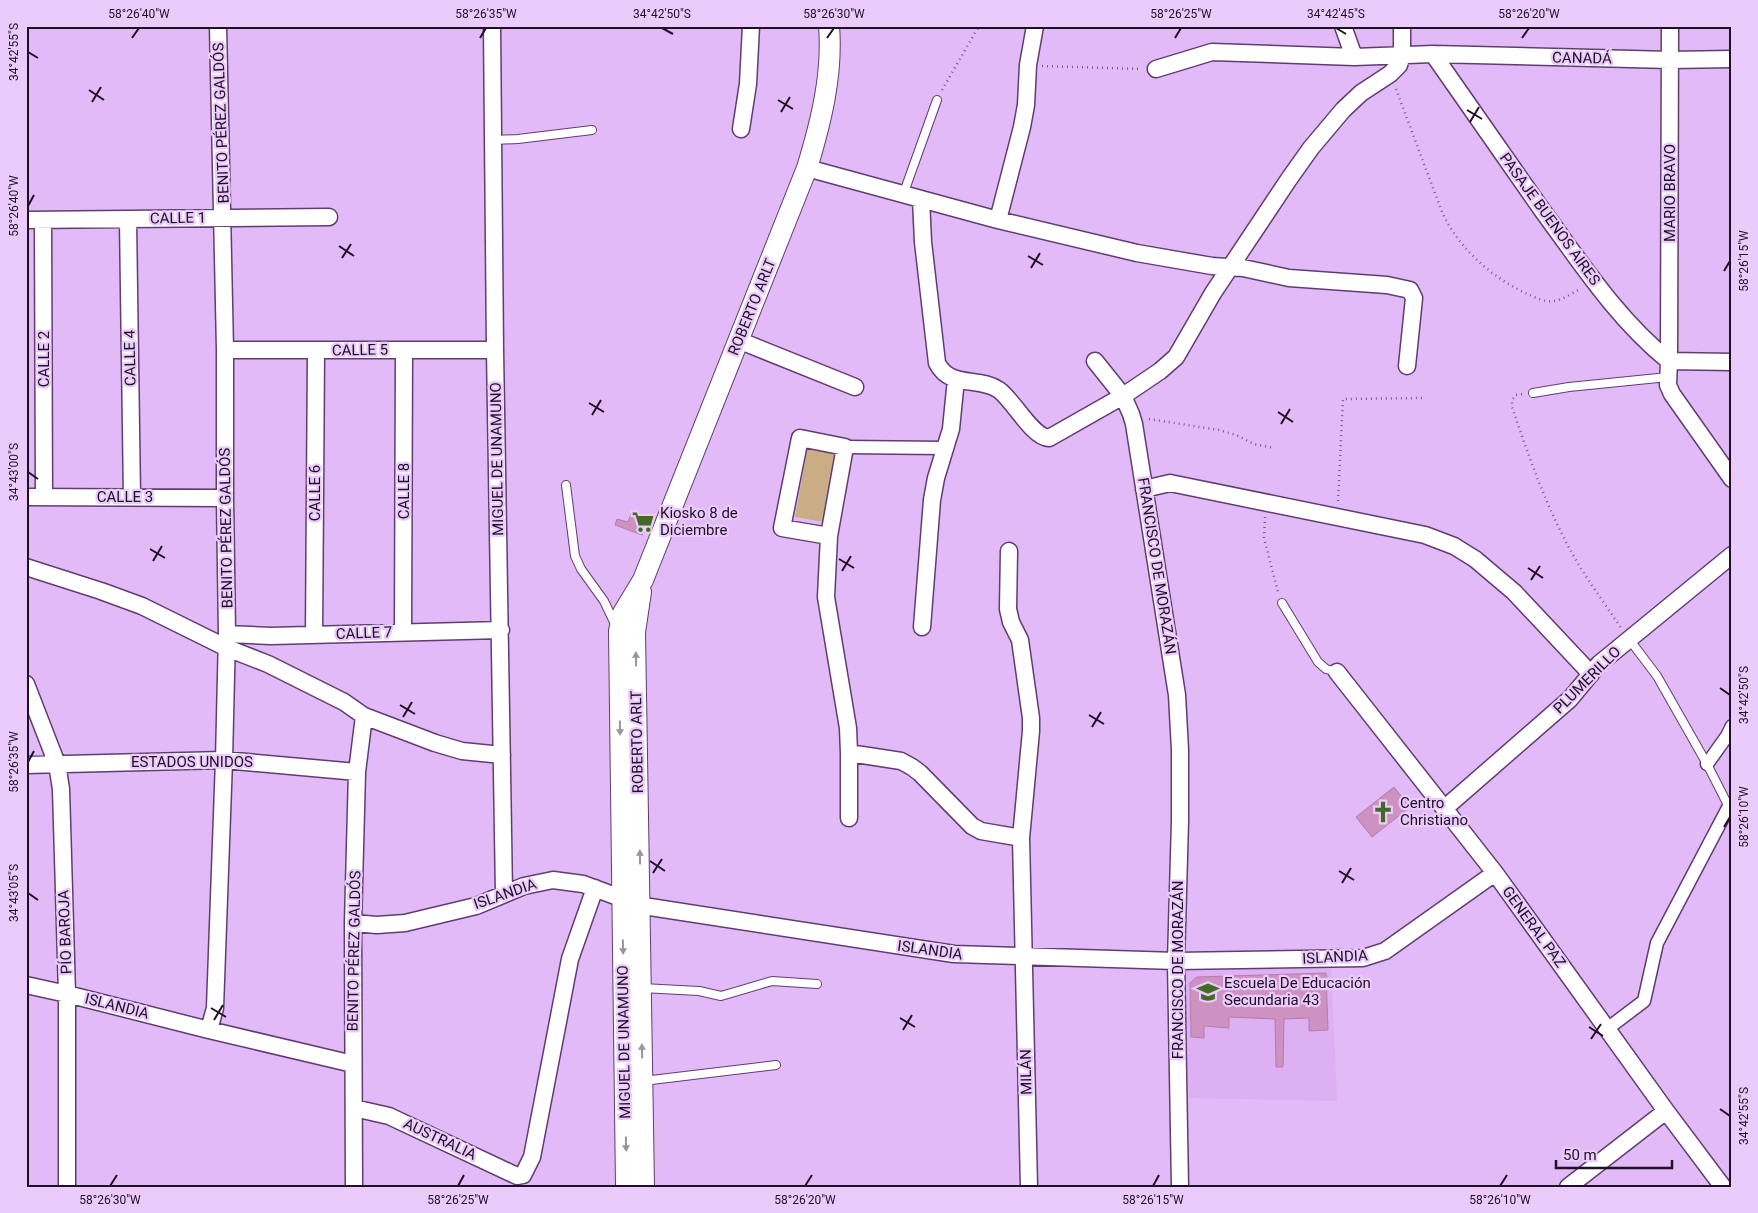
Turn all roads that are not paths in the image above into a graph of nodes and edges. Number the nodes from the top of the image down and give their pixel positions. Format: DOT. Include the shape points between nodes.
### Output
graph roads {
  1 [pos="218,26"];
  2 [pos="492,26"];
  3 [pos="751,26"];
  4 [pos="829,26"];
  5 [pos="1035,26"];
  6 [pos="1343,26"];
  7 [pos="1402,26"];
  8 [pos="1670,26"];
  9 [pos="1433,54"];
  10 [pos="1402,55"];
  11 [pos="1354,57"];
  12 [pos="1732,59"];
  13 [pos="1670,60"];
  14 [pos="1156,69"];
  15 [pos="936,100"];
  16 [pos="741,129"];
  17 [pos="592,130"];
  18 [pos="493,140"];
  19 [pos="807,168"];
  20 [pos="903,195"];
  21 [pos="921,199"];
  22 [pos="223,217"];
  23 [pos="329,217"];
  24 [pos="26,220"];
  25 [pos="43,220"];
  26 [pos="128,220"];
  27 [pos="998,220"];
  28 [pos="1232,266"];
  29 [pos="738,340"];
  30 [pos="225,350"];
  31 [pos="404,350"];
  32 [pos="495,350"];
  33 [pos="316,351"];
  34 [pos="1095,362"];
  35 [pos="1732,362"];
  36 [pos="1407,366"];
  37 [pos="1669,369"];
  38 [pos="956,379"];
  39 [pos="855,387"];
  40 [pos="1533,393"];
  41 [pos="1122,396"];
  42 [pos="845,446"];
  43 [pos="944,448"];
  44 [pos="1732,479"];
  45 [pos="566,485"];
  46 [pos="1144,489"];
  47 [pos="44,497"];
  48 [pos="132,497"];
  49 [pos="26,498"];
  50 [pos="225,498"];
  51 [pos="830,536"];
  52 [pos="1008,551"];
  53 [pos="1732,555"];
  54 [pos="26,567"];
  55 [pos="643,580"];
  56 [pos="1282,603"];
  57 [pos="922,627"];
  58 [pos="501,630"];
  59 [pos="619,631"];
  60 [pos="403,632"];
  61 [pos="314,635"];
  62 [pos="1629,639"];
  63 [pos="227,641"];
  64 [pos="1337,672"];
  65 [pos="1591,674"];
  66 [pos="26,684"];
  67 [pos="364,716"];
  68 [pos="1732,726"];
  69 [pos="849,753"];
  70 [pos="502,755"];
  71 [pos="224,760"];
  72 [pos="57,764"];
  73 [pos="1707,764"];
  74 [pos="26,765"];
  75 [pos="358,772"];
  76 [pos="1445,808"];
  77 [pos="1730,810"];
  78 [pos="849,818"];
  79 [pos="1021,838"];
  80 [pos="1495,873"];
  81 [pos="595,888"];
  82 [pos="504,893"];
  83 [pos="632,902"];
  84 [pos="354,923"];
  85 [pos="1024,958"];
  86 [pos="1176,961"];
  87 [pos="817,984"];
  88 [pos="26,985"];
  89 [pos="642,988"];
  90 [pos="67,994"];
  91 [pos="1607,1029"];
  92 [pos="209,1030"];
  93 [pos="353,1064"];
  94 [pos="776,1065"];
  95 [pos="643,1081"];
  96 [pos="354,1108"];
  97 [pos="1666,1111"];
  98 [pos="68,1187"];
  99 [pos="354,1187"];
  100 [pos="626,1187"];
  101 [pos="644,1187"];
  102 [pos="1029,1187"];
  103 [pos="1180,1187"];
  104 [pos="1568,1187"];
  105 [pos="1723,1187"];
  1 -- 22 [label="street, BENITO PÉREZ GALDÓS"];
  2 -- 18 [label="street, MIGUEL DE UNAMUNO"];
  3 -- 16 [label="street" via="748,84"];
  4 -- 19 [label="street, ROBERTO ARLT" via="827,85 819,129"];
  5 -- 27 [label="street" via="1022,128"];
  6 -- 11 [label="street"];
  7 -- 10 [label="street"];
  8 -- 13 [label="street, MARIO BRAVO"];
  9 -- 10 [label="street"];
  9 -- 13 [label="street, CANADÁ"];
  9 -- 37 [label="street, PASAJE BUENOS AIRES" via="1593,282"];
  10 -- 11 [label="street"];
  10 -- 28 [label="street" via="1399,65 1390,74 1361,93 1336,118 1289,179"];
  11 -- 14 [label="street" via="1212,52"];
  12 -- 13 [label="street, CANADÁ"];
  13 -- 37 [label="street, MARIO BRAVO"];
  15 -- 20 [label="lane"];
  17 -- 18 [label="lane"];
  18 -- 32 [label="street, MIGUEL DE UNAMUNO"];
  19 -- 20 [label="street"];
  19 -- 29 [label="street, ROBERTO ARLT"];
  20 -- 21 [label="street"];
  21 -- 27 [label="street"];
  21 -- 38 [label="street" via="937,363 944,375"];
  22 -- 23 [label="street, CALLE 1"];
  22 -- 26 [label="street, CALLE 1"];
  22 -- 30 [label="street, BENITO PÉREZ GALDÓS"];
  24 -- 25 [label="street, CALLE 1"];
  25 -- 26 [label="street, CALLE 1"];
  25 -- 47 [label="street, CALLE 2"];
  26 -- 48 [label="street, CALLE 4"];
  27 -- 28 [label="street" via="1137,254"];
  28 -- 36 [label="street" via="1288,278 1387,285 1410,290 1414,298"];
  28 -- 41 [label="street" via="1176,357"];
  29 -- 39 [label="street"];
  29 -- 55 [label="street, ROBERTO ARLT"];
  30 -- 33 [label="street, CALLE 5"];
  30 -- 50 [label="street, BENITO PÉREZ GALDÓS"];
  31 -- 32 [label="street, CALLE 5"];
  31 -- 33 [label="street, CALLE 5"];
  31 -- 60 [label="street, CALLE 8"];
  32 -- 58 [label="street, MIGUEL DE UNAMUNO"];
  33 -- 61 [label="street, CALLE 6"];
  34 -- 41 [label="street, FRANCISCO DE MORAZÁN"];
  35 -- 37 [label="street"];
  37 -- 40 [label="lane"];
  37 -- 44 [label="street" via="1668,385 1672,394"];
  38 -- 41 [label="street" via="996,388 1044,438 1056,435"];
  38 -- 43 [label="street" via="951,429"];
  41 -- 46 [label="street, FRANCISCO DE MORAZÁN" via="1132,420"];
  42 -- 43 [label="street"];
  42 -- 51 [label="street"];
  42 -- 51 [label="street" via="800,438 782,528"];
  43 -- 57 [label="street" via="932,500"];
  45 -- 59 [label="lane" via="575,556"];
  46 -- 65 [label="street" via="1170,483 1425,536 1454,546 1514,592"];
  46 -- 86 [label="street, FRANCISCO DE MORAZÁN" via="1177,695 1180,821"];
  47 -- 48 [label="street, CALLE 3"];
  47 -- 49 [label="street, CALLE 3"];
  48 -- 50 [label="street, CALLE 3"];
  50 -- 63 [label="street, BENITO PÉREZ GALDÓS"];
  51 -- 69 [label="street" via="826,597 848,728"];
  52 -- 79 [label="street, MILÁN" via="1008,609 1020,640 1031,718"];
  53 -- 62 [label="street, PLUMERILLO"];
  54 -- 63 [label="street" via="142,606"];
  55 -- 59 [label="street, ROBERTO ARLT" via="623,614"];
  83 -- 55 [label="street, ROBERTO ARLT, one-way" via="635,632"];
  56 -- 64 [label="lane" via="1318,662"];
  58 -- 60 [label="street, CALLE 7"];
  58 -- 70 [label="street, MIGUEL DE UNAMUNO"];
  59 -- 83 [label="street, ROBERTO ARLT, one-way"];
  60 -- 61 [label="street, CALLE 7"];
  61 -- 63 [label="street, CALLE 7"];
  62 -- 65 [label="street, PLUMERILLO"];
  62 -- 73 [label="lane" via="1657,676"];
  63 -- 67 [label="street"];
  63 -- 71 [label="street, BENITO PÉREZ GALDÓS"];
  64 -- 76 [label="street, GENERAL PAZ"];
  65 -- 76 [label="street, PLUMERILLO" via="1570,699"];
  66 -- 72 [label="street, PÍO BAROJA"];
  67 -- 70 [label="street" via="462,751"];
  67 -- 75 [label="street, BENITO PÉREZ GALDÓS"];
  68 -- 73 [label="street"];
  69 -- 78 [label="street"];
  69 -- 79 [label="street" via="901,761 920,773 972,826"];
  70 -- 82 [label="street, MIGUEL DE UNAMUNO"];
  71 -- 72 [label="street, ESTADOS UNIDOS"];
  71 -- 75 [label="street, ESTADOS UNIDOS"];
  71 -- 92 [label="street, BENITO PÉREZ GALDÓS" via="215,1008"];
  72 -- 74 [label="street, ESTADOS UNIDOS"];
  72 -- 90 [label="street, PÍO BAROJA" via="62,789"];
  73 -- 77 [label="lane"];
  75 -- 84 [label="street, BENITO PÉREZ GALDÓS"];
  76 -- 80 [label="street, GENERAL PAZ"];
  77 -- 91 [label="street" via="1657,943 1644,1001"];
  79 -- 85 [label="street, MILÁN"];
  80 -- 86 [label="street, ISLANDIA" via="1385,951 1371,956"];
  80 -- 91 [label="street, GENERAL PAZ"];
  81 -- 82 [label="street, ISLANDIA" via="553,880"];
  81 -- 83 [label="street, ISLANDIA"];
  81 -- 96 [label="street, AUSTRALIA" via="570,959 532,1157 524,1174 517,1176 389,1116"];
  82 -- 84 [label="street, ISLANDIA" via="476,906 405,923 377,926"];
  83 -- 85 [label="street, ISLANDIA" via="954,954"];
  83 -- 89 [label="street, MIGUEL DE UNAMUNO"];
  83 -- 100 [label="street, MIGUEL DE UNAMUNO, one-way"];
  84 -- 93 [label="street, BENITO PÉREZ GALDÓS"];
  85 -- 86 [label="street, ISLANDIA"];
  85 -- 102 [label="street, MILÁN"];
  86 -- 103 [label="street, FRANCISCO DE MORAZÁN"];
  87 -- 89 [label="lane" via="772,981 721,996 699,991"];
  88 -- 90 [label="street, ISLANDIA"];
  95 -- 89 [label="street, MIGUEL DE UNAMUNO, one-way"];
  90 -- 92 [label="street, ISLANDIA"];
  90 -- 98 [label="street, PÍO BAROJA"];
  91 -- 97 [label="street, GENERAL PAZ"];
  92 -- 93 [label="street, ISLANDIA"];
  93 -- 96 [label="street, BENITO PÉREZ GALDÓS"];
  94 -- 95 [label="lane"];
  95 -- 101 [label="street, MIGUEL DE UNAMUNO"];
  96 -- 99 [label="street, BENITO PÉREZ GALDÓS"];
  97 -- 104 [label="street"];
  97 -- 105 [label="street, GENERAL PAZ"];
}
